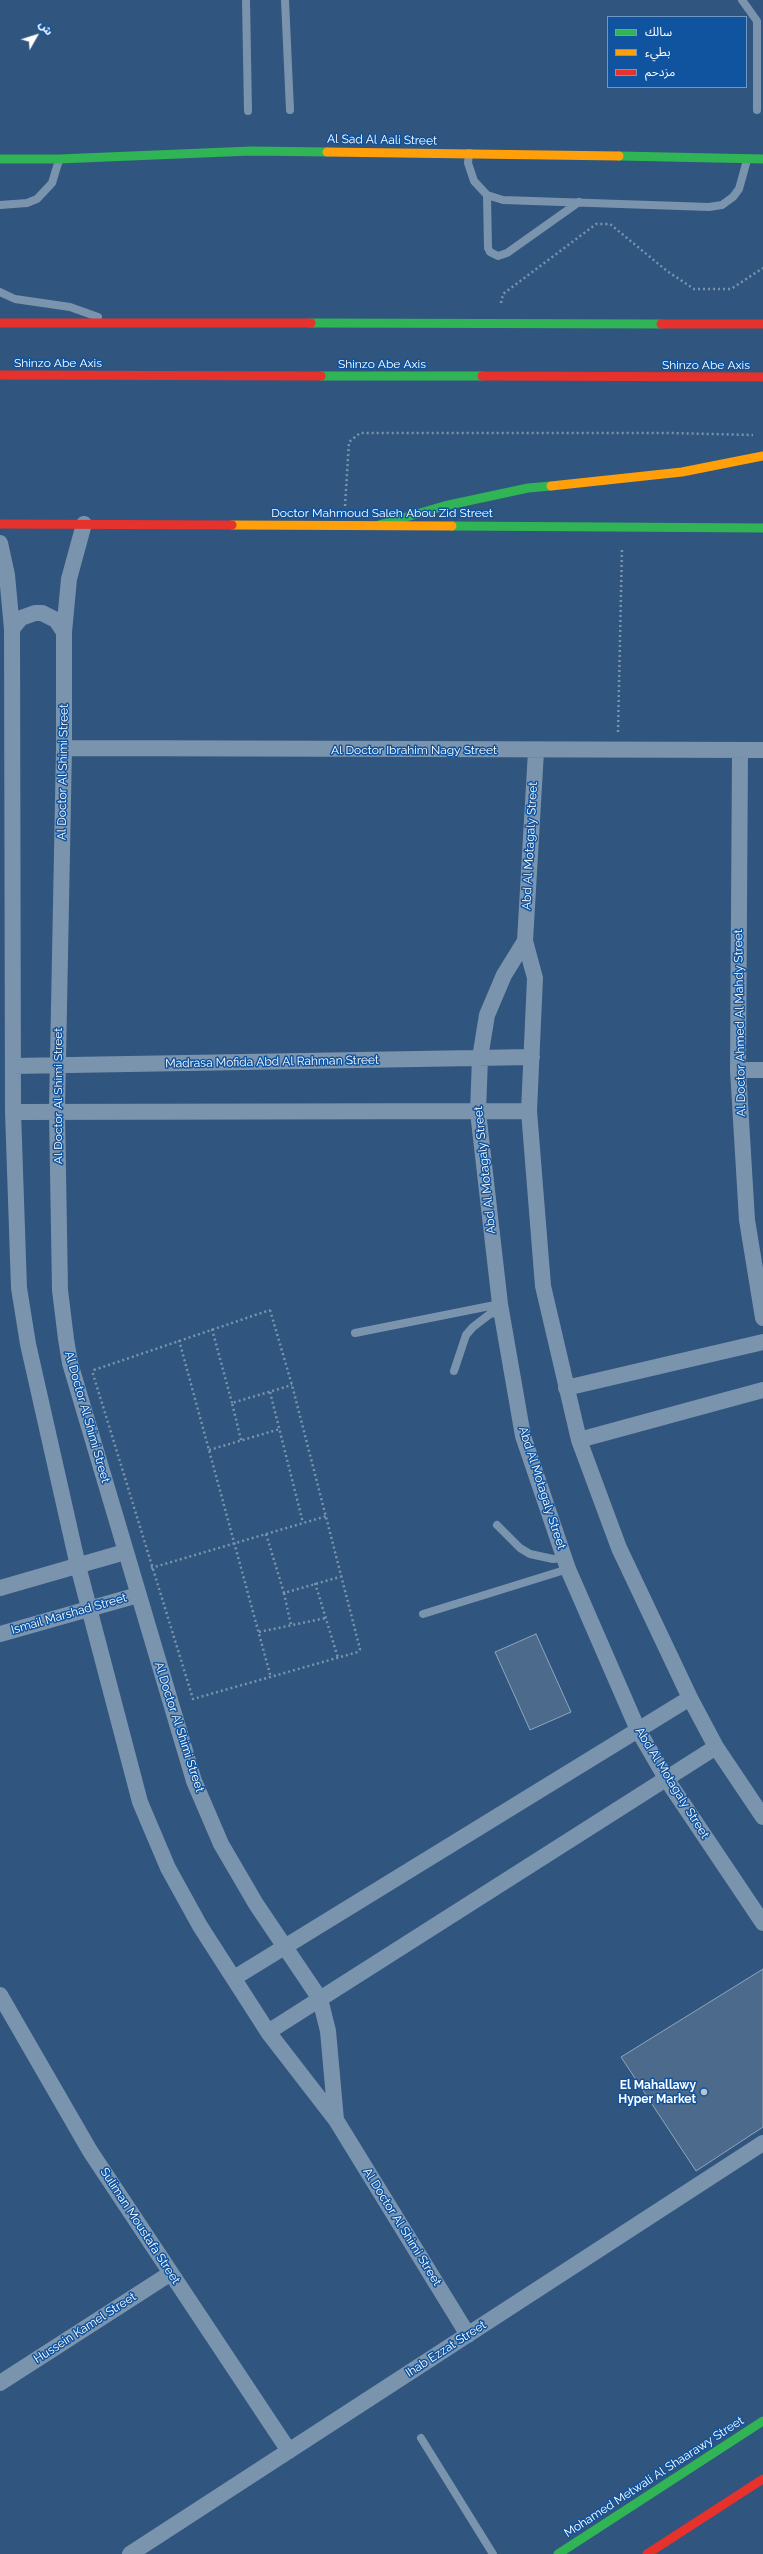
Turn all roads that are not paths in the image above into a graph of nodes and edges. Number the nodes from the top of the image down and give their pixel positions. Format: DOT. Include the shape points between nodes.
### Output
graph roads {
  1 [pos="246,0"];
  2 [pos="285,0"];
  3 [pos="742,0"];
  4 [pos="763,12"];
  5 [pos="755,17"];
  6 [pos="290,110"];
  7 [pos="757,110"];
  8 [pos="248,111"];
  9 [pos="469,153"];
  10 [pos="0,159"];
  11 [pos="59,159"];
  12 [pos="748,160"];
  13 [pos="762,160"];
  14 [pos="487,195"];
  15 [pos="579,202"];
  16 [pos="0,205"];
  17 [pos="0,292"];
  18 [pos="0,323"];
  19 [pos="105,324"];
  20 [pos="763,324"];
  21 [pos="0,375"];
  22 [pos="763,377"];
  23 [pos="763,456"];
  24 [pos="0,524"];
  25 [pos="84,524"];
  26 [pos="379,525"];
  27 [pos="763,528"];
  28 [pos="0,543"];
  29 [pos="12,629"];
  30 [pos="64,632"];
  31 [pos="6,748"];
  32 [pos="64,748"];
  33 [pos="740,750"];
  34 [pos="763,750"];
  35 [pos="536,751"];
  36 [pos="525,941"];
  37 [pos="532,1057"];
  38 [pos="480,1058"];
  39 [pos="57,1065"];
  40 [pos="13,1066"];
  41 [pos="738,1070"];
  42 [pos="763,1070"];
  43 [pos="57,1111"];
  44 [pos="529,1111"];
  45 [pos="13,1112"];
  46 [pos="478,1112"];
  47 [pos="500,1308"];
  48 [pos="763,1318"];
  49 [pos="355,1333"];
  50 [pos="763,1342"];
  51 [pos="454,1372"];
  52 [pos="566,1388"];
  53 [pos="763,1390"];
  54 [pos="579,1440"];
  55 [pos="497,1525"];
  56 [pos="125,1552"];
  57 [pos="566,1563"];
  58 [pos="78,1566"];
  59 [pos="0,1588"];
  60 [pos="138,1595"];
  61 [pos="91,1609"];
  62 [pos="423,1614"];
  63 [pos="0,1634"];
  64 [pos="690,1698"];
  65 [pos="638,1730"];
  66 [pos="716,1747"];
  67 [pos="667,1780"];
  68 [pos="763,1818"];
  69 [pos="763,1923"];
  70 [pos="285,1947"];
  71 [pos="234,1978"];
  72 [pos="0,1995"];
  73 [pos="320,2000"];
  74 [pos="268,2032"];
  75 [pos="336,2120"];
  76 [pos="763,2144"];
  77 [pos="171,2273"];
  78 [pos="468,2335"];
  79 [pos="0,2383"];
  80 [pos="763,2421"];
  81 [pos="421,2438"];
  82 [pos="289,2451"];
  83 [pos="763,2479"];
  84 [pos="130,2554"];
  85 [pos="493,2554"];
  86 [pos="558,2554"];
  87 [pos="647,2554"];
  1 -- 8 [label="lane"];
  2 -- 6 [label="lane"];
  3 -- 5 [label="lane"];
  4 -- 5 [label="lane"];
  5 -- 7 [label="lane"];
  9 -- 11 [label="main road, Al Sad Al Aali Street" via="251,151"];
  9 -- 12 [label="main road, Al Sad Al Aali Street"];
  9 -- 14 [label="lane" via="470,172 480,189"];
  10 -- 11 [label="main road, Al Sad Al Aali Street"];
  11 -- 16 [label="lane" via="52,183 37,199 27,203"];
  12 -- 13 [label="main road, Al Sad Al Aali Street"];
  12 -- 15 [label="lane" via="739,189 728,202 716,207"];
  14 -- 15 [label="lane" via="503,200"];
  14 -- 15 [label="lane" via="488,248 498,256"];
  17 -- 19 [label="lane" via="16,299 79,309 98,317"];
  18 -- 19 [label="main road"];
  19 -- 20 [label="main road"];
  21 -- 22 [label="main road, Shinzo Abe Axis"];
  23 -- 26 [label="main road" via="682,472 528,488 444,506"];
  24 -- 25 [label="main road, Doctor Mahmoud Saleh Abou Zid Street"];
  25 -- 26 [label="main road, Doctor Mahmoud Saleh Abou Zid Street"];
  25 -- 30 [label="street, Al Doctor Al Shimi Street" via="69,579"];
  26 -- 27 [label="main road, Doctor Mahmoud Saleh Abou Zid Street"];
  28 -- 29 [label="street, Al Doctor Al Shimi Street" via="8,575"];
  29 -- 30 [label="street" via="21,618 42,613 56,620"];
  29 -- 31 [label="street, Al Doctor Al Shimi Street"];
  30 -- 32 [label="street, Al Doctor Al Shimi Street"];
  31 -- 40 [label="street, Al Doctor Al Shimi Street"];
  32 -- 35 [label="street, Al Doctor Ibrahim Nagy Street"];
  32 -- 39 [label="street, Al Doctor Al Shimi Street"];
  33 -- 34 [label="street, Al Doctor Ibrahim Nagy Street"];
  33 -- 35 [label="street, Al Doctor Ibrahim Nagy Street"];
  33 -- 41 [label="street, Al Doctor Ahmed Al Mahdy Street"];
  35 -- 36 [label="street, Abd Al Motagaly Street"];
  36 -- 37 [label="street, Abd Al Motagaly Street" via="535,978"];
  36 -- 38 [label="street, Abd Al Motagaly Street" via="504,975 487,1015"];
  37 -- 38 [label="street, Madrasa Mofida Abd Al Rahman Street"];
  37 -- 44 [label="street, Abd Al Motagaly Street"];
  38 -- 39 [label="street, Madrasa Mofida Abd Al Rahman Street"];
  38 -- 46 [label="street, Abd Al Motagaly Street"];
  39 -- 40 [label="street, Madrasa Mofida Abd Al Rahman Street"];
  39 -- 43 [label="street, Al Doctor Al Shimi Street"];
  40 -- 45 [label="street, Al Doctor Al Shimi Street"];
  41 -- 42 [label="street"];
  41 -- 48 [label="street, Al Doctor Ahmed Al Mahdy Street" via="747,1220"];
  43 -- 45 [label="street"];
  43 -- 46 [label="street"];
  43 -- 56 [label="street, Al Doctor Al Shimi Street" via="60,1278 66,1339 70,1363"];
  44 -- 46 [label="street"];
  44 -- 52 [label="street, Abd Al Motagaly Street" via="543,1286"];
  45 -- 58 [label="street, Al Doctor Al Shimi Street" via="17,1260 22,1317"];
  46 -- 47 [label="street, Abd Al Motagaly Street"];
  47 -- 49 [label="lane"];
  47 -- 51 [label="lane" via="473,1326 466,1335"];
  47 -- 57 [label="street, Abd Al Motagaly Street" via="524,1436"];
  50 -- 52 [label="street"];
  52 -- 54 [label="street, Abd Al Motagaly Street"];
  53 -- 54 [label="street"];
  54 -- 64 [label="street, Abd Al Motagaly Street" via="619,1548"];
  55 -- 57 [label="lane" via="520,1548 530,1554"];
  56 -- 58 [label="street"];
  56 -- 60 [label="street, Al Doctor Al Shimi Street"];
  57 -- 62 [label="lane"];
  57 -- 65 [label="street, Abd Al Motagaly Street"];
  58 -- 59 [label="street"];
  58 -- 61 [label="street, Al Doctor Al Shimi Street"];
  60 -- 61 [label="street, Ismail Marshad Street"];
  60 -- 70 [label="street, Al Doctor Al Shimi Street" via="194,1781 221,1844"];
  61 -- 63 [label="street, Ismail Marshad Street"];
  61 -- 71 [label="street, Al Doctor Al Shimi Street" via="140,1802 168,1868 200,1926"];
  64 -- 65 [label="street"];
  64 -- 66 [label="street, Abd Al Motagaly Street"];
  65 -- 67 [label="street, Abd Al Motagaly Street"];
  65 -- 70 [label="street"];
  66 -- 67 [label="street"];
  66 -- 68 [label="street, Abd Al Motagaly Street"];
  67 -- 69 [label="street, Abd Al Motagaly Street"];
  67 -- 73 [label="street"];
  70 -- 71 [label="street"];
  70 -- 73 [label="street, Al Doctor Al Shimi Street"];
  71 -- 74 [label="street, Al Doctor Al Shimi Street"];
  72 -- 77 [label="street, Suliman Moustafa Street" via="90,2152"];
  73 -- 74 [label="street"];
  73 -- 75 [label="street, Al Doctor Al Shimi Street" via="328,2031"];
  74 -- 75 [label="street, Al Doctor Al Shimi Street"];
  75 -- 78 [label="street, Al Doctor Al Shimi Street"];
  76 -- 78 [label="street, Ihab Ezzat Street"];
  77 -- 79 [label="street, Hussein Kamel Street"];
  77 -- 82 [label="street, Suliman Moustafa Street"];
  78 -- 82 [label="street, Ihab Ezzat Street"];
  80 -- 86 [label="main road, Mohamed Metwali Al Shaarawy Street"];
  81 -- 85 [label="lane"];
  82 -- 84 [label="street, Ihab Ezzat Street"];
  83 -- 87 [label="main road"];
}
